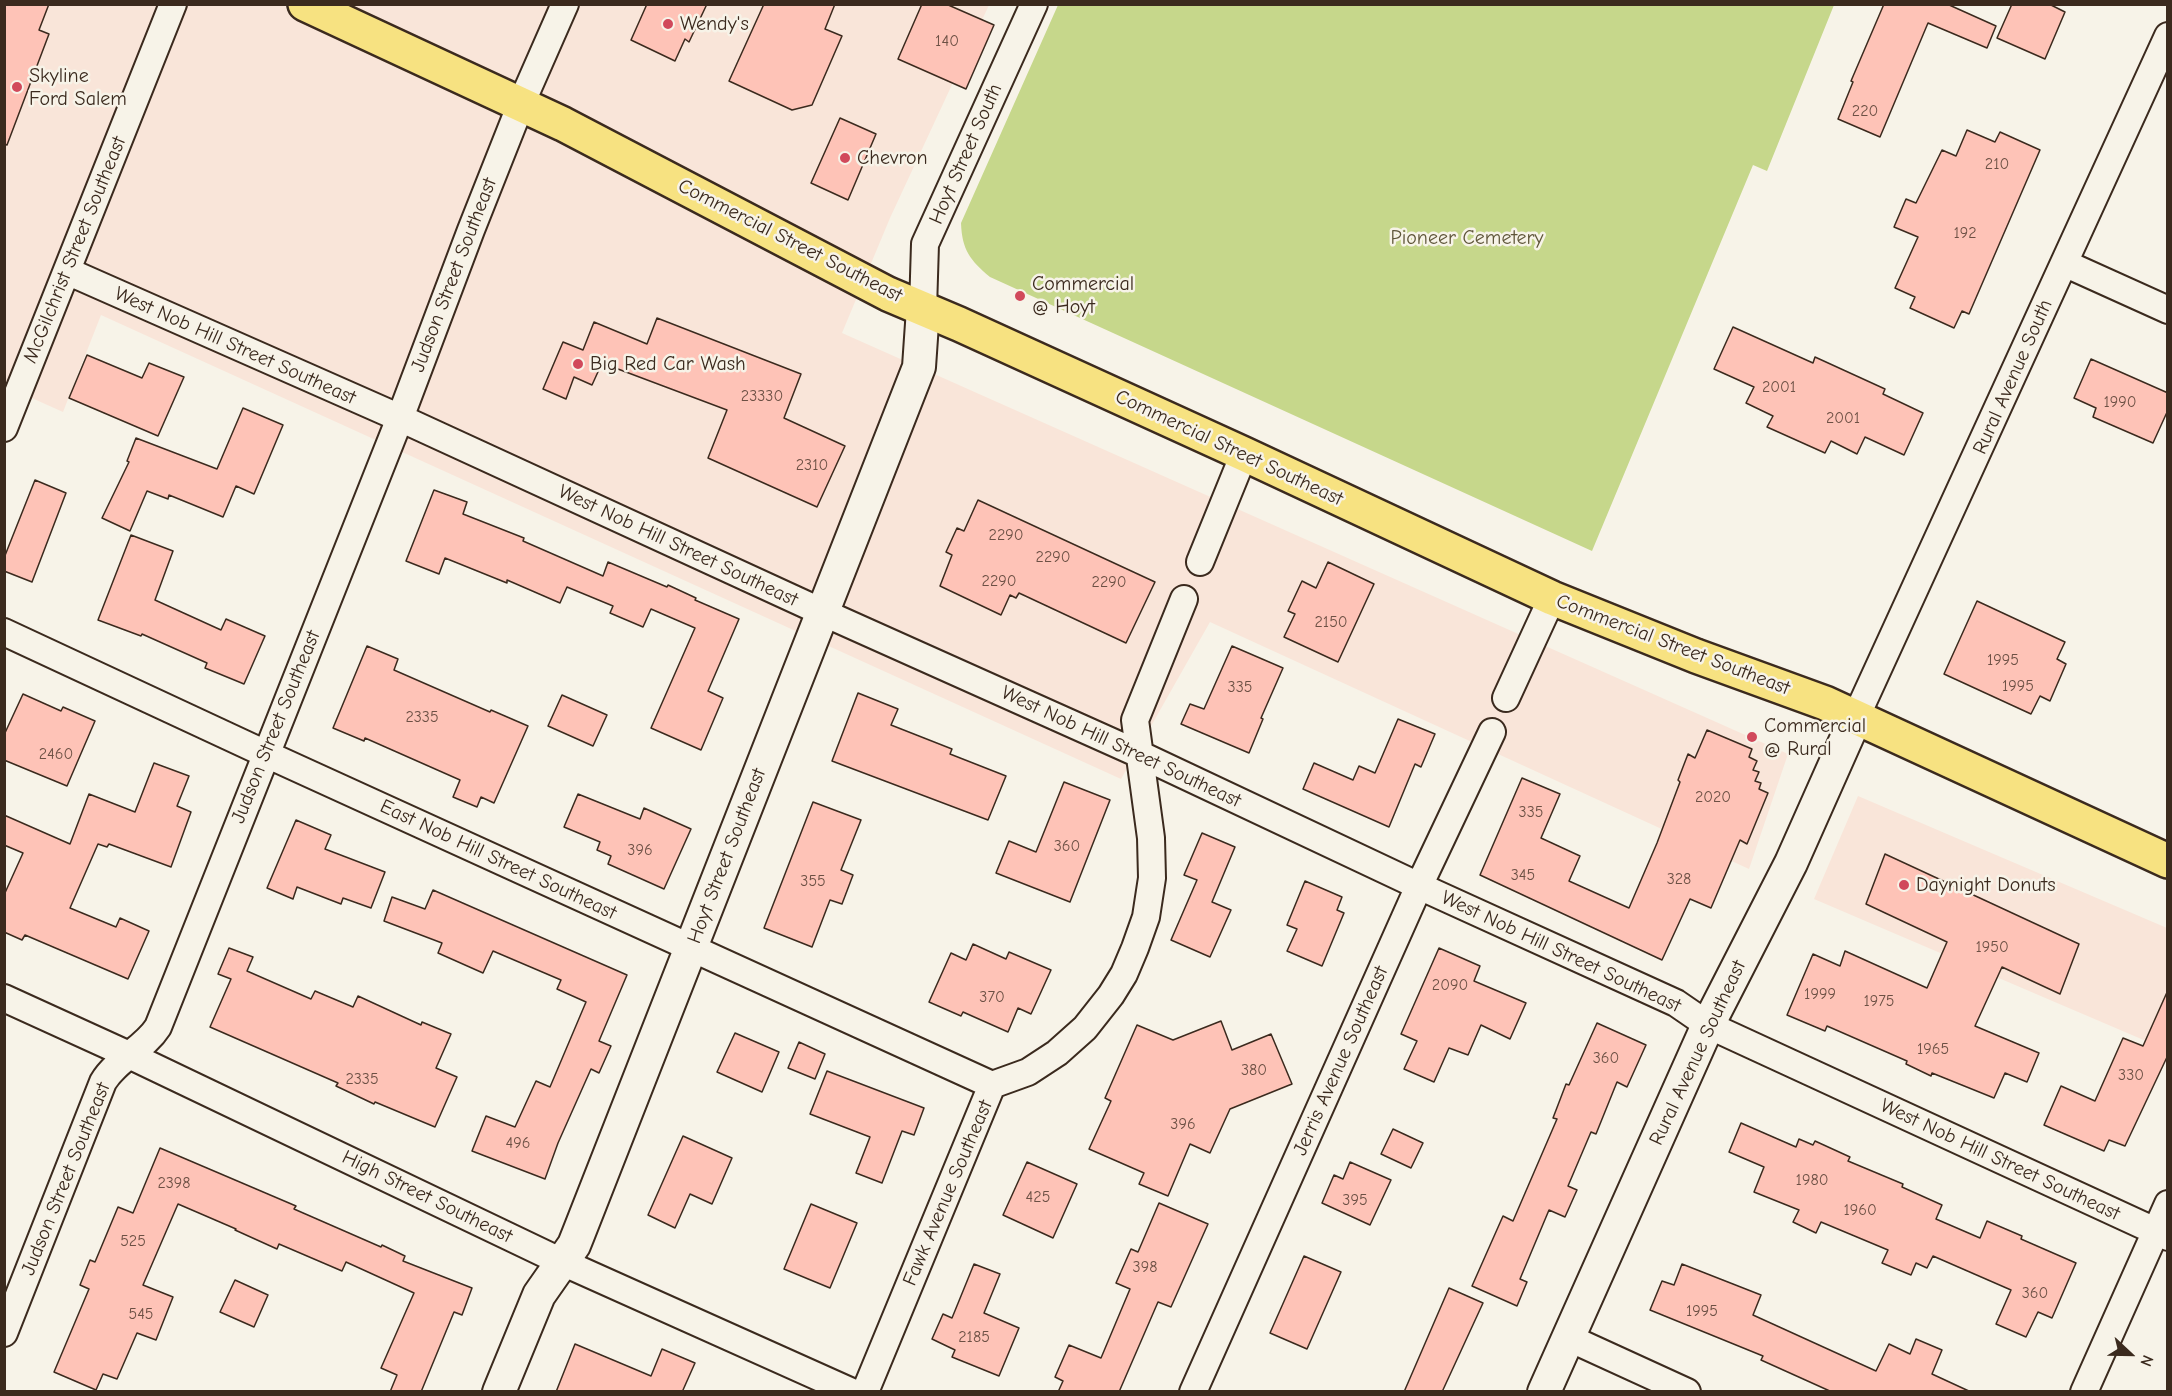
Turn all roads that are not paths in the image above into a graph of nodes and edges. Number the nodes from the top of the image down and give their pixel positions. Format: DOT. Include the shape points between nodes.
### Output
graph roads {
  1 [pos="173,4"];
  2 [pos="305,4"];
  3 [pos="565,4"];
  4 [pos="1034,4"];
  5 [pos="2168,36"];
  6 [pos="521,104"];
  7 [pos="2064,263"];
  8 [pos="67,271"];
  9 [pos="923,309"];
  10 [pos="2168,310"];
  11 [pos="400,418"];
  12 [pos="4,428"];
  13 [pos="1244,454"];
  14 [pos="1200,562"];
  15 [pos="1184,598"];
  16 [pos="1552,598"];
  17 [pos="822,612"];
  18 [pos="4,632"];
  19 [pos="1506,698"];
  20 [pos="1856,717"];
  21 [pos="1491,732"];
  22 [pos="266,754"];
  23 [pos="1139,754"];
  24 [pos="2168,861"];
  25 [pos="1419,886"];
  26 [pos="691,949"];
  27 [pos="4,998"];
  28 [pos="1708,1025"];
  29 [pos="129,1055"];
  30 [pos="992,1085"];
  31 [pos="2168,1204"];
  32 [pos="2161,1234"];
  33 [pos="562,1262"];
  34 [pos="4,1333"];
  35 [pos="1569,1338"];
  36 [pos="499,1392"];
  37 [pos="852,1392"];
  38 [pos="865,1392"];
  39 [pos="1193,1392"];
  40 [pos="1545,1392"];
  41 [pos="1687,1392"];
  42 [pos="2084,1392"];
  1 -- 8 [label="street, McGilchrist Street Southeast"];
  2 -- 6 [label="main road, Commercial Street Southeast"];
  3 -- 6 [label="street, Judson Street Southeast"];
  4 -- 9 [label="street, Hoyt Street South" via="925,244"];
  5 -- 7 [label="street, Rural Avenue South"];
  6 -- 9 [label="main road, Commercial Street Southeast"];
  6 -- 11 [label="street, Judson Street Southeast"];
  7 -- 10 [label="street"];
  7 -- 20 [label="street, Rural Avenue South"];
  8 -- 11 [label="street, West Nob Hill Street Southeast"];
  8 -- 12 [label="street, McGilchrist Street Southeast"];
  9 -- 13 [label="main road, Commercial Street Southeast"];
  9 -- 17 [label="street, Hoyt Street Southeast" via="919,367"];
  11 -- 17 [label="street, West Nob Hill Street Southeast"];
  11 -- 22 [label="street, Judson Street Southeast"];
  13 -- 14 [label="street"];
  13 -- 16 [label="main road, Commercial Street Southeast"];
  15 -- 23 [label="street, Fawk Avenue Southeast" via="1135,720"];
  16 -- 19 [label="street"];
  16 -- 20 [label="main road, Commercial Street Southeast"];
  17 -- 23 [label="street, West Nob Hill Street Southeast"];
  17 -- 26 [label="street, Hoyt Street Southeast"];
  18 -- 22 [label="street, East Nob Hill Street Southeast"];
  20 -- 24 [label="main road, Commercial Street Southeast"];
  20 -- 28 [label="street, Rural Avenue Southeast" via="1791,863"];
  21 -- 25 [label="street, Jerris Avenue Southeast"];
  22 -- 26 [label="street, East Nob Hill Street Southeast"];
  22 -- 29 [label="street, Judson Street Southeast" via="158,1027 152,1037"];
  23 -- 25 [label="street, West Nob Hill Street Southeast"];
  23 -- 30 [label="street, Fawk Avenue Southeast" via="1151,838 1152,878 1146,917 1124,974 1085,1028 1057,1053 1028,1072"];
  25 -- 28 [label="street, West Nob Hill Street Southeast" via="1676,1003"];
  25 -- 39 [label="street, Jerris Avenue Southeast"];
  26 -- 30 [label="street, East Nob Hill Street Southeast"];
  26 -- 33 [label="street, Hoyt Street Southeast" via="578,1235"];
  27 -- 29 [label="street, High Street Southeast"];
  28 -- 32 [label="street, West Nob Hill Street Southeast"];
  28 -- 35 [label="street, Rural Avenue Southeast"];
  29 -- 33 [label="street, High Street Southeast"];
  29 -- 34 [label="street, Judson Street Southeast" via="103,1082"];
  30 -- 38 [label="street, Fawk Avenue Southeast"];
  31 -- 32 [label="street"];
  32 -- 42 [label="street"];
  33 -- 36 [label="street, Hoyt Street Southeast" via="539,1295"];
  33 -- 37 [label="street, High Street Southeast"];
  35 -- 40 [label="street, Rural Avenue Southeast"];
  35 -- 41 [label="street"];
}
